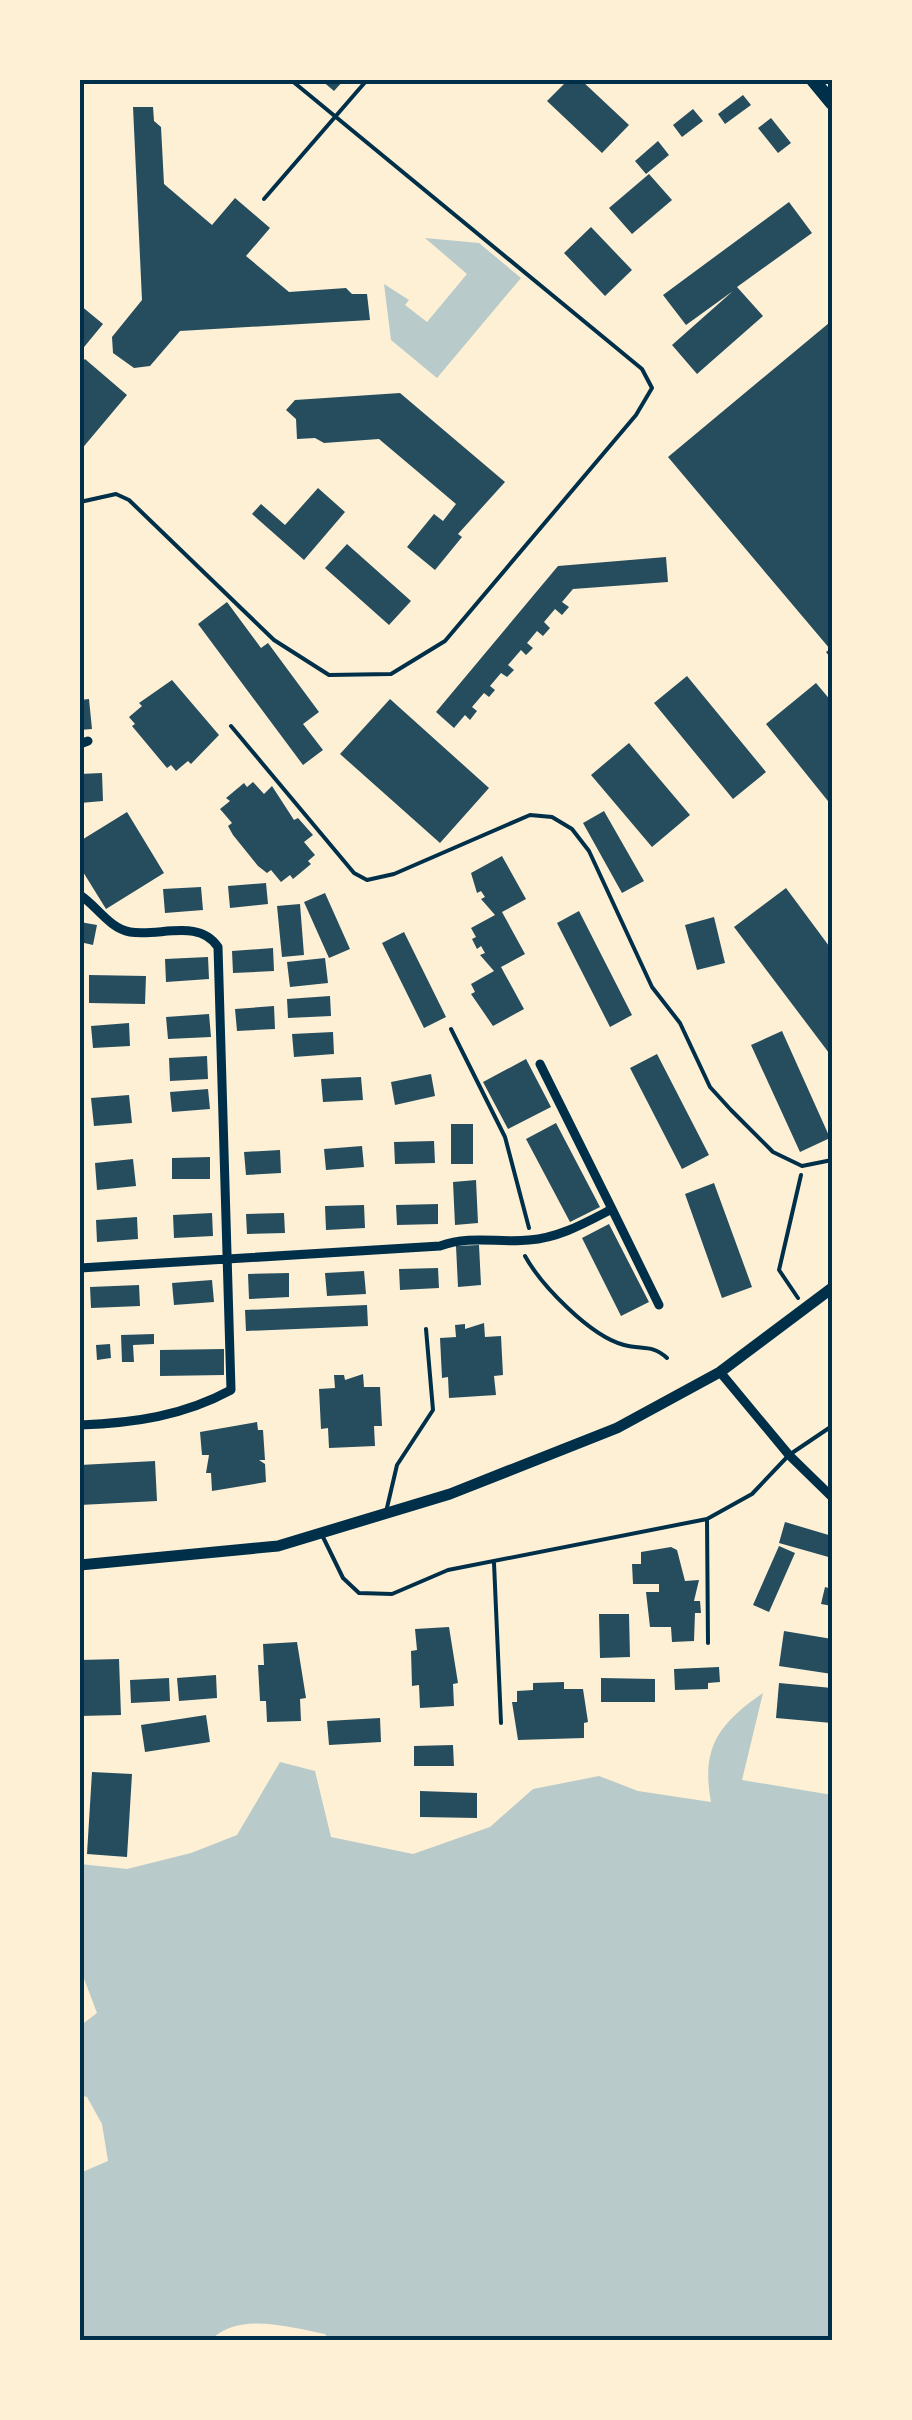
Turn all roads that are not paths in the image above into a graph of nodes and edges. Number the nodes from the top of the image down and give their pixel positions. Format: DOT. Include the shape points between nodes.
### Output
graph roads {
  1 [pos="291,80"];
  2 [pos="367,80"];
  3 [pos="813,80"];
  4 [pos="832,102"];
  5 [pos="335,118"];
  6 [pos="264,199"];
  7 [pos="80,502"];
  8 [pos="230,726"];
  9 [pos="80,895"];
  10 [pos="540,1064"];
  11 [pos="832,1160"];
  12 [pos="612,1210"];
  13 [pos="228,1260"];
  14 [pos="80,1268"];
  15 [pos="832,1288"];
  16 [pos="658,1305"];
  17 [pos="426,1329"];
  18 [pos="720,1372"];
  19 [pos="80,1425"];
  20 [pos="832,1426"];
  21 [pos="789,1455"];
  22 [pos="832,1497"];
  23 [pos="385,1517"];
  24 [pos="708,1520"];
  25 [pos="322,1535"];
  26 [pos="494,1563"];
  27 [pos="80,1565"];
  28 [pos="708,1643"];
  29 [pos="501,1722"];
  1 -- 5 [label="lane"];
  2 -- 5 [label="lane"];
  3 -- 4 [label="main road"];
  5 -- 6 [label="lane"];
  5 -- 7 [label="lane" via="642,369 652,388 636,415 445,642 391,674 329,675 274,640 129,500 116,494"];
  8 -- 11 [label="lane" via="354,873 368,880 530,815 552,817 572,829 710,1086 773,1152 802,1166"];
  9 -- 13 [label="street" via="128,932 198,931 218,947"];
  10 -- 12 [label="street"];
  12 -- 13 [label="street" via="566,1232 528,1240"];
  12 -- 16 [label="street"];
  13 -- 14 [label="street"];
  13 -- 19 [label="street" via="231,1390 202,1406 136,1423"];
  15 -- 18 [label="main road"];
  17 -- 23 [label="lane" via="432,1410 398,1465"];
  18 -- 21 [label="street"];
  18 -- 23 [label="main road" via="618,1428"];
  20 -- 21 [label="lane"];
  21 -- 22 [label="street"];
  21 -- 24 [label="lane" via="752,1494"];
  23 -- 25 [label="main road"];
  24 -- 26 [label="lane"];
  24 -- 28 [label="lane"];
  25 -- 26 [label="lane" via="343,1578 359,1593 392,1594 448,1570"];
  25 -- 27 [label="main road" via="278,1546"];
  26 -- 29 [label="lane"];
}
